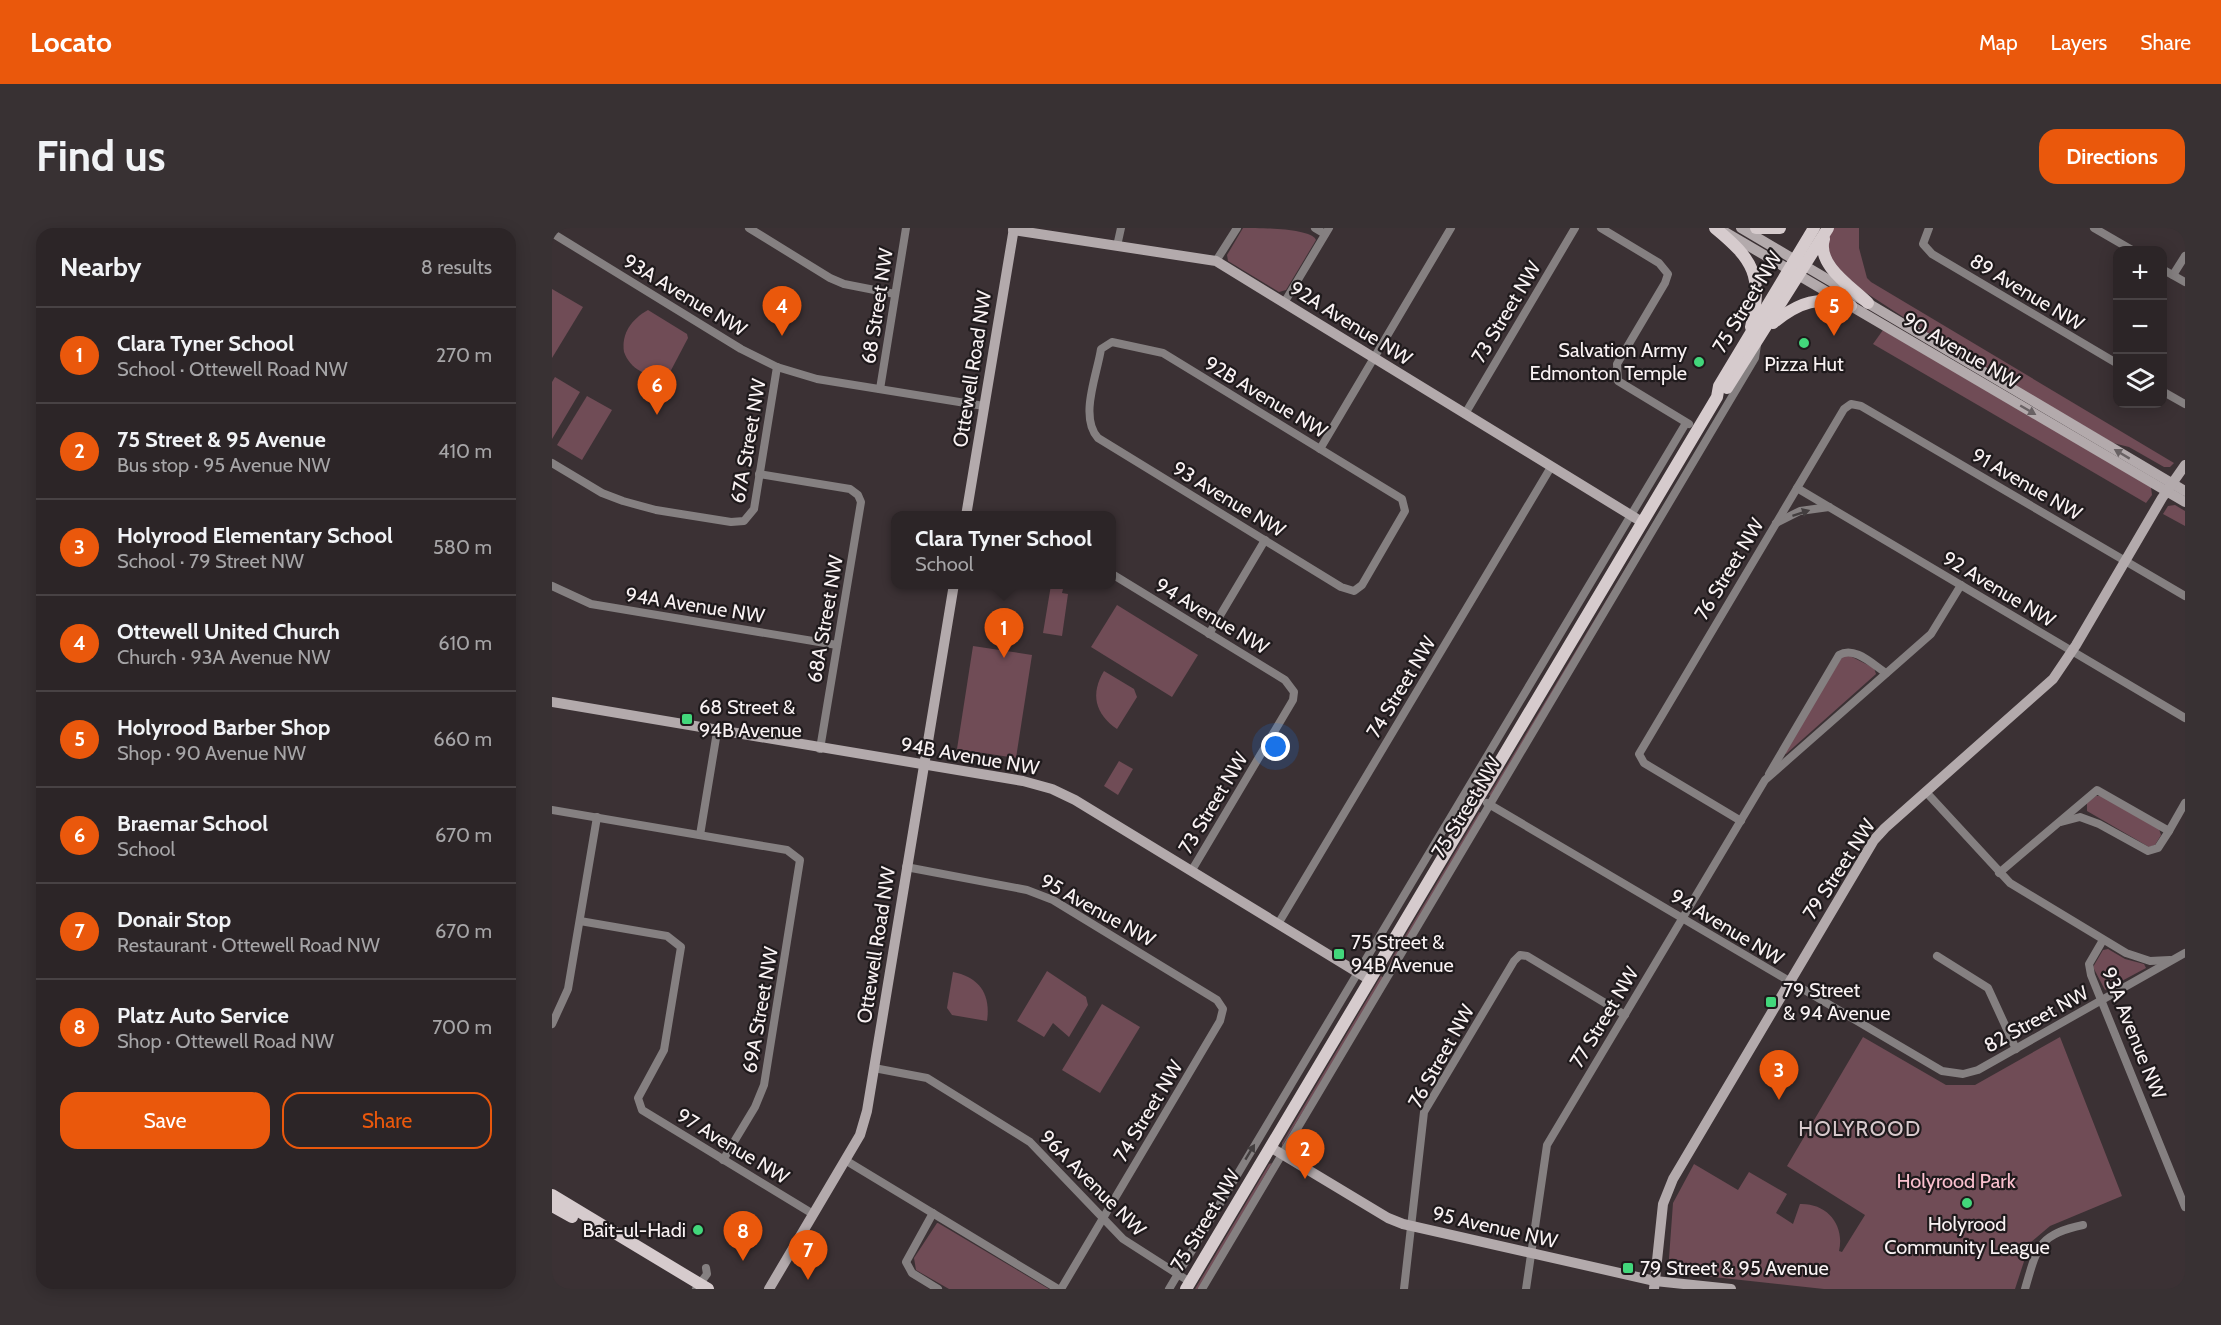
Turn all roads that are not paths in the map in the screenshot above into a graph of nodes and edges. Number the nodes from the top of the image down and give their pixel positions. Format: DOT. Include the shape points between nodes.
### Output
graph roads {
  1 [pos="749,228"];
  2 [pos="906,228"];
  3 [pos="1121,228"];
  4 [pos="1237,228"];
  5 [pos="1315,228"];
  6 [pos="1451,228"];
  7 [pos="1575,228"];
  8 [pos="1601,228"];
  9 [pos="1717,228"];
  10 [pos="1741,228"];
  11 [pos="1756,228"];
  12 [pos="1780,228"];
  13 [pos="1929,228"];
  14 [pos="2094,228"];
  15 [pos="1013,229"];
  16 [pos="1823,230"];
  17 [pos="1327,231"];
  18 [pos="552,233"];
  19 [pos="1117,246"];
  20 [pos="2125,246"];
  21 [pos="2185,256"];
  22 [pos="1216,261"];
  23 [pos="1797,268"];
  24 [pos="2167,271"];
  25 [pos="2173,275"];
  26 [pos="2185,282"];
  27 [pos="895,294"];
  28 [pos="1284,303"];
  29 [pos="1868,303"];
  30 [pos="1851,306"];
  31 [pos="1767,327"];
  32 [pos="1752,342"];
  33 [pos="1374,358"];
  34 [pos="2113,361"];
  35 [pos="777,367"];
  36 [pos="880,389"];
  37 [pos="2167,393"];
  38 [pos="1851,404"];
  39 [pos="2185,404"];
  40 [pos="984,406"];
  41 [pos="1465,414"];
  42 [pos="1692,426"];
  43 [pos="1090,429"];
  44 [pos="1320,449"];
  45 [pos="552,464"];
  46 [pos="2185,465"];
  47 [pos="1551,467"];
  48 [pos="759,474"];
  49 [pos="2170,487"];
  50 [pos="1797,488"];
  51 [pos="2185,491"];
  52 [pos="2185,502"];
  53 [pos="1829,507"];
  54 [pos="967,511"];
  55 [pos="1630,515"];
  56 [pos="1642,522"];
  57 [pos="1775,524"];
  58 [pos="1265,540"];
  59 [pos="2126,561"];
  60 [pos="1116,576"];
  61 [pos="1961,585"];
  62 [pos="552,586"];
  63 [pos="953,589"];
  64 [pos="1354,591"];
  65 [pos="2185,596"];
  66 [pos="1209,634"];
  67 [pos="837,645"];
  68 [pos="2073,651"];
  69 [pos="1886,673"];
  70 [pos="1293,688"];
  71 [pos="552,702"];
  72 [pos="2185,718"];
  73 [pos="717,732"];
  74 [pos="819,749"];
  75 [pos="924,766"];
  76 [pos="1765,780"];
  77 [pos="1926,792"];
  78 [pos="1478,798"];
  79 [pos="2185,803"];
  80 [pos="1490,805"];
  81 [pos="552,810"];
  82 [pos="597,818"];
  83 [pos="1741,821"];
  84 [pos="2058,823"];
  85 [pos="2169,831"];
  86 [pos="700,835"];
  87 [pos="906,867"];
  88 [pos="1192,870"];
  89 [pos="2000,873"];
  90 [pos="1682,919"];
  91 [pos="580,921"];
  92 [pos="1278,924"];
  93 [pos="2103,940"];
  94 [pos="2185,953"];
  95 [pos="1937,956"];
  96 [pos="2174,959"];
  97 [pos="1357,972"];
  98 [pos="1370,980"];
  99 [pos="1790,983"];
  100 [pos="2103,1001"];
  101 [pos="1223,1009"];
  102 [pos="1624,1015"];
  103 [pos="552,1024"];
  104 [pos="2016,1049"];
  105 [pos="874,1068"];
  106 [pos="1963,1074"];
  107 [pos="1270,1148"];
  108 [pos="1282,1155"];
  109 [pos="723,1160"];
  110 [pos="845,1160"];
  111 [pos="552,1195"];
  112 [pos="552,1206"];
  113 [pos="2185,1207"];
  114 [pos="933,1213"];
  115 [pos="813,1214"];
  116 [pos="1103,1219"];
  117 [pos="2083,1225"];
  118 [pos="1411,1226"];
  119 [pos="1531,1253"];
  120 [pos="706,1268"];
  121 [pos="1177,1275"];
  122 [pos="1654,1285"];
  123 [pos="1188,1286"];
  124 [pos="699,1288"];
  125 [pos="769,1289"];
  126 [pos="938,1289"];
  127 [pos="1059,1289"];
  128 [pos="1169,1289"];
  129 [pos="1202,1289"];
  130 [pos="1404,1289"];
  131 [pos="1526,1289"];
  132 [pos="1731,1289"];
  133 [pos="2025,1289"];
  1 -- 27 [label="street" via="837,281"];
  2 -- 27 [label="street, 68 Street NW"];
  3 -- 19 [label="street"];
  4 -- 22 [label="street"];
  5 -- 17 [label="street"];
  6 -- 33 [label="street"];
  7 -- 41 [label="street, 73 Street NW"];
  8 -- 42 [label="street" via="1659,263 1668,274 1617,364 1618,381"];
  9 -- 23 [label="street, 90 Avenue NW"];
  9 -- 32 [label="main road" via="1738,247 1756,276"];
  10 -- 23 [label="street, 90 Avenue NW"];
  11 -- 12 [label="main road"];
  13 -- 34 [label="street, 89 Avenue NW" via="1923,244 1932,254"];
  14 -- 20 [label="street"];
  15 -- 19 [label="street, 92A Avenue NW"];
  15 -- 40 [label="street, Ottewell Road NW"];
  16 -- 23 [label="main road, 75 Street NW"];
  16 -- 29 [label="main road" via="1825,259"];
  17 -- 28 [label="street"];
  18 -- 35 [label="street, 93A Avenue NW"];
  19 -- 22 [label="street, 92A Avenue NW"];
  21 -- 25 [label="street"];
  22 -- 28 [label="street, 92A Avenue NW"];
  23 -- 29 [label="street, 90 Avenue NW"];
  23 -- 30 [label="street, 90 Avenue NW"];
  23 -- 31 [label="main road, 75 Street NW"];
  23 -- 32 [label="main road, 75 Street NW"];
  24 -- 25 [label="street"];
  25 -- 26 [label="street"];
  27 -- 36 [label="street, 68 Street NW"];
  28 -- 33 [label="street, 92A Avenue NW"];
  49 -- 29 [label="street, 90 Avenue NW, one-way"];
  30 -- 31 [label="main road" via="1833,300 1808,302"];
  30 -- 49 [label="street, 90 Avenue NW, one-way"];
  31 -- 32 [label="main road, 75 Street NW"];
  32 -- 42 [label="main road, 75 Street NW" via="1719,386 1717,397"];
  32 -- 80 [label="street, 75 Street NW" via="1755,358"];
  33 -- 41 [label="street, 92A Avenue NW"];
  33 -- 44 [label="street"];
  35 -- 36 [label="street, 93A Avenue NW" via="817,379"];
  35 -- 48 [label="street, 67A Street NW"];
  36 -- 40 [label="street, 93A Avenue NW"];
  37 -- 39 [label="street"];
  38 -- 50 [label="street, 76 Street NW" via="1844,409"];
  38 -- 59 [label="street, 91 Avenue NW" via="1861,406"];
  40 -- 54 [label="street, Ottewell Road NW"];
  41 -- 47 [label="street, 92A Avenue NW"];
  42 -- 55 [label="street, 75 Street NW"];
  42 -- 56 [label="main road, 75 Street NW"];
  43 -- 44 [label="street, 92B Avenue NW" via="1101,349 1112,342 1163,353"];
  43 -- 58 [label="street, 93 Avenue NW" via="1098,438"];
  44 -- 64 [label="street, 92B Avenue NW" via="1402,499 1405,511 1362,585"];
  45 -- 48 [label="street, 67A Street NW" via="603,493 634,505 731,522 748,519 754,509"];
  46 -- 49 [label="street, 79 Street NW"];
  47 -- 55 [label="street, 92A Avenue NW"];
  47 -- 92 [label="street, 74 Street NW"];
  48 -- 67 [label="street, 68A Street NW" via="845,488 858,495 861,506"];
  49 -- 51 [label="street, 90 Avenue NW"];
  49 -- 52 [label="street, 90 Avenue NW"];
  49 -- 59 [label="street, 79 Street NW"];
  50 -- 53 [label="street, 92 Avenue NW"];
  50 -- 57 [label="street, 76 Street NW"];
  57 -- 53 [label="street, one-way" via="1800,511"];
  53 -- 61 [label="street, 92 Avenue NW"];
  55 -- 56 [label="street, 92A Avenue NW"];
  55 -- 97 [label="street, 75 Street NW"];
  56 -- 78 [label="main road, 75 Street NW"];
  57 -- 83 [label="street, 76 Street NW" via="1639,754 1644,763"];
  58 -- 64 [label="street, 93 Avenue NW"];
  58 -- 66 [label="street"];
  59 -- 65 [label="street, 91 Avenue NW"];
  59 -- 68 [label="street, 79 Street NW"];
  60 -- 66 [label="street, 94 Avenue NW"];
  61 -- 68 [label="street, 92 Avenue NW"];
  61 -- 69 [label="street, 77 Street NW" via="1930,634"];
  62 -- 67 [label="street, 94A Avenue NW" via="591,604"];
  63 -- 75 [label="street, Ottewell Road NW"];
  66 -- 70 [label="street, 94 Avenue NW"];
  67 -- 74 [label="street, 68A Street NW"];
  68 -- 72 [label="street, 92 Avenue NW"];
  68 -- 77 [label="street, 79 Street NW" via="2053,679"];
  69 -- 76 [label="street, 77 Street NW"];
  69 -- 76 [label="street, 77 Street NW" via="1856,653 1839,655"];
  70 -- 88 [label="street, 73 Street NW" via="1293,700"];
  71 -- 73 [label="street, 94B Avenue NW"];
  73 -- 74 [label="street, 94B Avenue NW"];
  73 -- 86 [label="street"];
  74 -- 75 [label="street, 94B Avenue NW"];
  75 -- 87 [label="street, Ottewell Road NW"];
  75 -- 88 [label="street, 94B Avenue NW" via="1052,789"];
  76 -- 83 [label="street, 77 Street NW"];
  77 -- 89 [label="street, 93A Avenue NW"];
  77 -- 99 [label="street, 79 Street NW" via="1874,840"];
  78 -- 80 [label="street, 94 Avenue NW"];
  78 -- 98 [label="main road, 75 Street NW"];
  79 -- 85 [label="street"];
  80 -- 90 [label="street, 94 Avenue NW"];
  80 -- 108 [label="street, 75 Street NW"];
  81 -- 82 [label="street"];
  82 -- 86 [label="street"];
  82 -- 91 [label="street"];
  83 -- 90 [label="street, 77 Street NW"];
  84 -- 85 [label="street" via="2080,817 2148,851 2158,848"];
  84 -- 85 [label="street" via="2097,790"];
  84 -- 89 [label="street"];
  86 -- 109 [label="street, 69A Street NW" via="787,850 798,856 801,867 766,1077 758,1100"];
  87 -- 101 [label="street, 95 Avenue NW" via="1027,890 1053,900 1207,994"];
  87 -- 105 [label="street, Ottewell Road NW"];
  88 -- 92 [label="street, 94B Avenue NW"];
  89 -- 93 [label="street, 93A Avenue NW"];
  90 -- 99 [label="street, 94 Avenue NW"];
  90 -- 102 [label="street, 77 Street NW"];
  91 -- 103 [label="street" via="568,989"];
  91 -- 109 [label="street, 97 Avenue NW" via="667,936 676,941 681,951 664,1050 638,1103 644,1112"];
  92 -- 97 [label="street, 94B Avenue NW"];
  93 -- 96 [label="street, 93A Avenue NW" via="2150,961"];
  93 -- 100 [label="street, 93A Avenue NW" via="2089,964"];
  94 -- 96 [label="street, 82 Street NW"];
  95 -- 104 [label="street" via="1988,988"];
  96 -- 100 [label="street, 82 Street NW"];
  97 -- 98 [label="street, 94B Avenue NW"];
  121 -- 97 [label="street, 75 Street NW, one-way"];
  98 -- 107 [label="main road, 75 Street NW"];
  99 -- 106 [label="street, 94 Avenue NW" via="1942,1071"];
  99 -- 122 [label="street, 79 Street NW" via="1673,1179 1664,1204"];
  100 -- 104 [label="street, 82 Street NW"];
  100 -- 113 [label="street, 93A Avenue NW"];
  101 -- 116 [label="street, 74 Street NW" via="1220,1021"];
  102 -- 118 [label="street, 76 Street NW" via="1520,955 1424,1112"];
  102 -- 119 [label="street, 77 Street NW" via="1547,1145"];
  104 -- 106 [label="street, 82 Street NW"];
  105 -- 110 [label="street, Ottewell Road NW" via="860,1136"];
  105 -- 116 [label="street, 96A Avenue NW" via="927,1078 1030,1142"];
  107 -- 108 [label="street, 95 Avenue NW"];
  107 -- 123 [label="main road, 75 Street NW"];
  108 -- 118 [label="street, 95 Avenue NW" via="1388,1218"];
  108 -- 129 [label="street, 75 Street NW"];
  109 -- 115 [label="street, 97 Avenue NW"];
  110 -- 114 [label="street"];
  110 -- 115 [label="street, Ottewell Road NW"];
  111 -- 124 [label="main road"];
  112 -- 124 [label="main road"];
  114 -- 126 [label="street" via="906,1262 912,1273"];
  114 -- 127 [label="street"];
  115 -- 125 [label="street, Ottewell Road NW"];
  116 -- 121 [label="street, 96A Avenue NW" via="1134,1247"];
  116 -- 127 [label="street, 74 Street NW"];
  117 -- 133 [label="street" via="2048,1237 2035,1256"];
  118 -- 119 [label="street, 95 Avenue NW"];
  118 -- 130 [label="street, 76 Street NW"];
  119 -- 122 [label="street, 95 Avenue NW"];
  119 -- 131 [label="street, 77 Street NW"];
  120 -- 124 [label="street"];
  121 -- 123 [label="street, 96A Avenue NW"];
  121 -- 128 [label="street, 75 Street NW"];
  122 -- 132 [label="street, 95 Avenue NW"];
}
